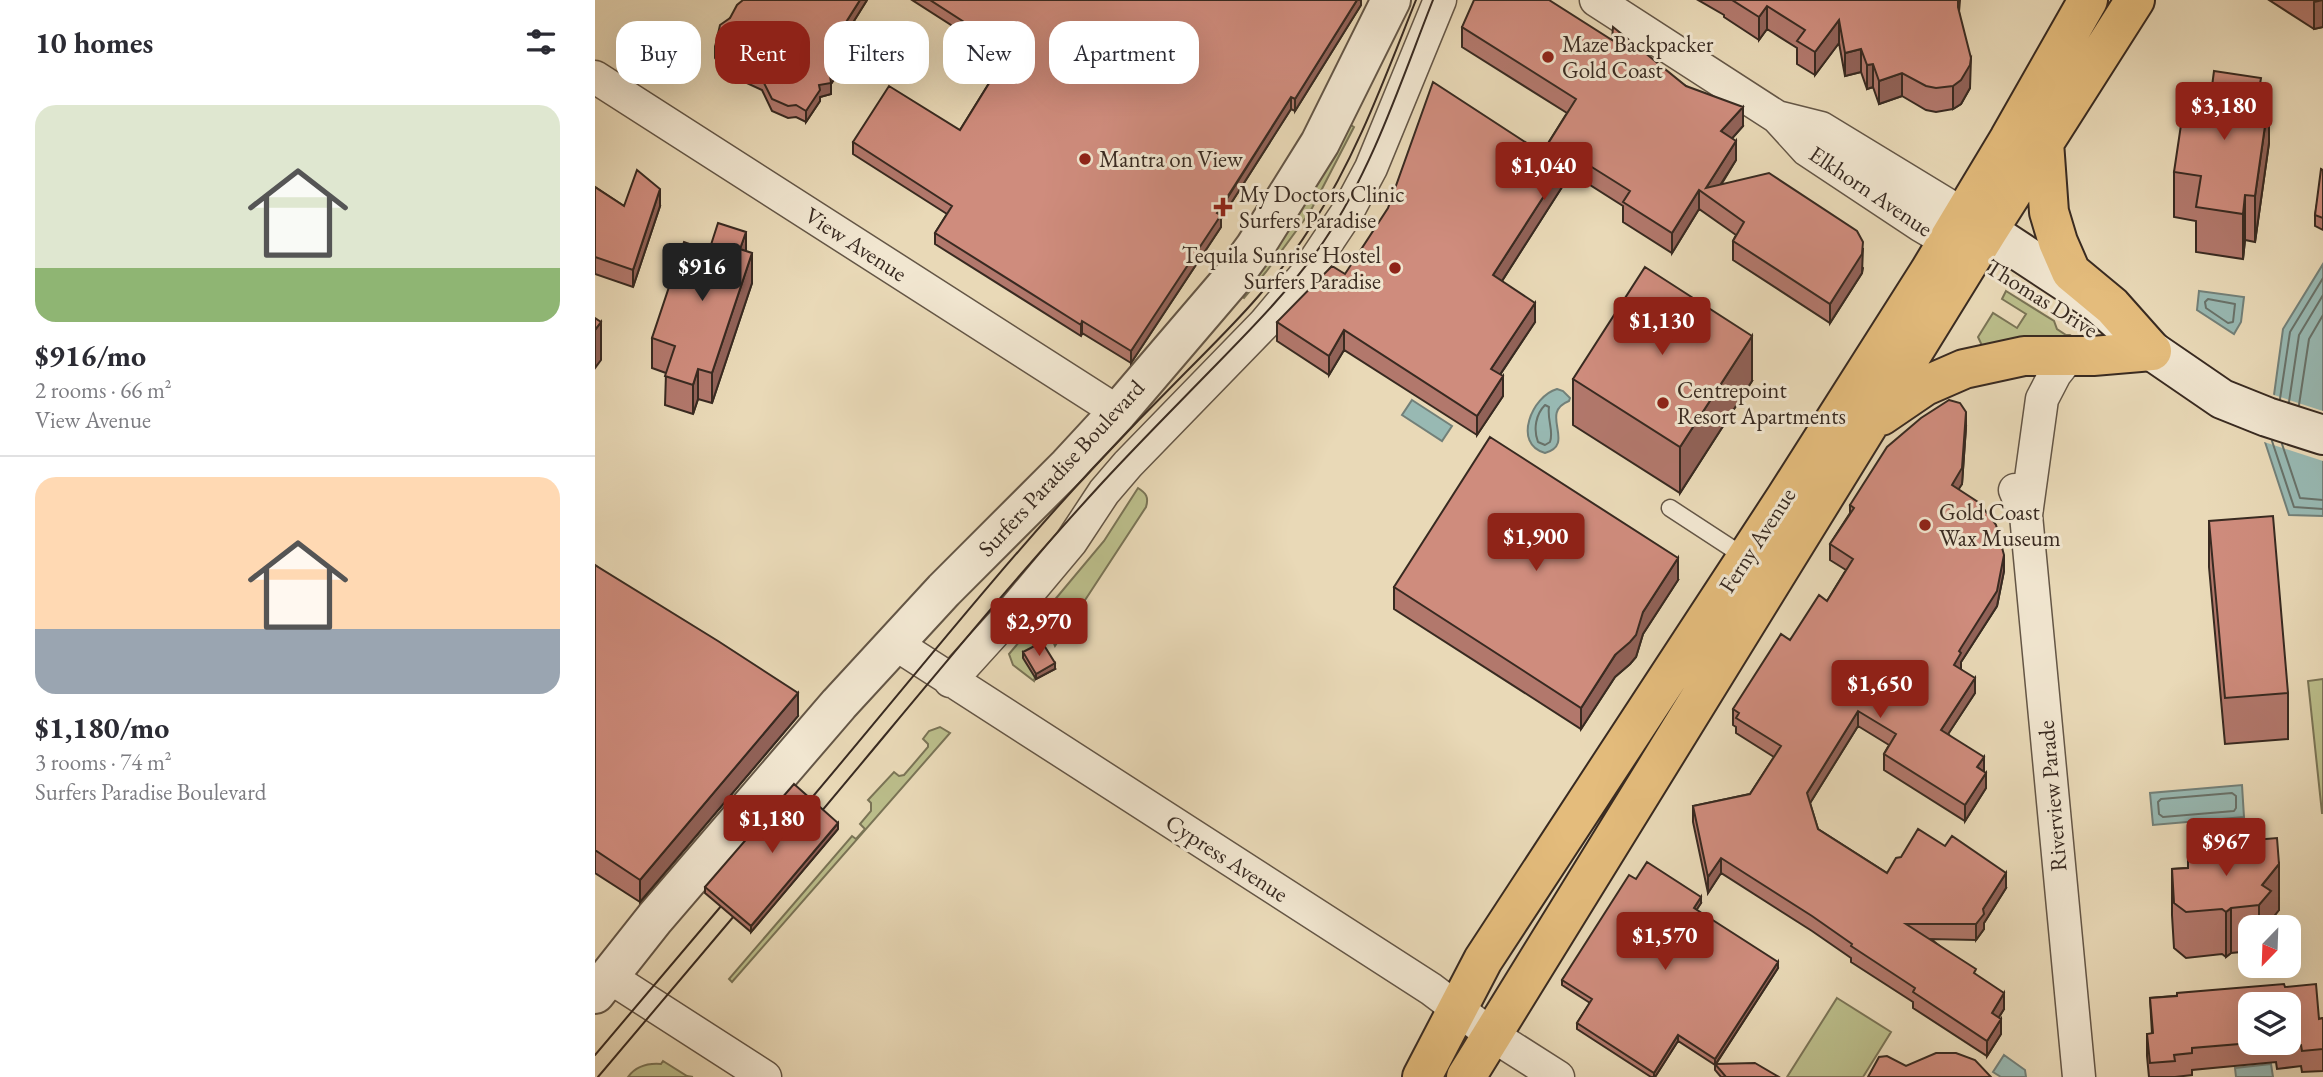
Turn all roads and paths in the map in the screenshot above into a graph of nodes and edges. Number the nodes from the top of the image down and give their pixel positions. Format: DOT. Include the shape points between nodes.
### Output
graph roads {
  1 [pos="1391,0"];
  2 [pos="1440,0"];
  3 [pos="1596,0"];
  4 [pos="2088,0"];
  5 [pos="2135,0"];
  6 [pos="595,77"];
  7 [pos="2044,142"];
  8 [pos="1968,236"];
  9 [pos="2152,351"];
  10 [pos="2070,355"];
  11 [pos="1118,412"];
  12 [pos="1872,422"];
  13 [pos="2323,435"];
  14 [pos="1669,508"];
  15 [pos="1745,558"];
  16 [pos="894,643"];
  17 [pos="950,681"];
  18 [pos="602,985"];
  19 [pos="1457,1010"];
  20 [pos="1492,1035"];
  21 [pos="765,1077"];
  22 [pos="1422,1077"];
  23 [pos="1466,1077"];
  24 [pos="1558,1077"];
  25 [pos="2079,1077"];
  1 -- 11 [label="street, Surfers Paradise Boulevard" via="1320,143 1255,247"];
  2 -- 17 [label="street, Surfers Paradise Boulevard" via="1371,168 1312,265 1264,324 1128,464 1071,542"];
  3 -- 8 [label="street, Elkhorn Avenue" via="1777,117 1821,128"];
  4 -- 8 [label="highway, Ferny Avenue"];
  5 -- 7 [label="highway"];
  6 -- 11 [label="street, View Avenue"];
  7 -- 8 [label="highway"];
  7 -- 9 [label="highway" via="2049,212 2071,272 2112,306"];
  8 -- 9 [label="street, Thomas Drive" via="2106,338"];
  8 -- 12 [label="highway, Ferny Avenue"];
  8 -- 15 [label="highway, Ferny Avenue"];
  9 -- 10 [label="highway"];
  9 -- 13 [label="street, Thomas Drive" via="2222,399"];
  10 -- 12 [label="highway" via="2024,356 1964,369 1926,386"];
  10 -- 25 [label="street, Riverview Parade" via="2042,400 2020,502"];
  11 -- 16 [label="street, Surfers Paradise Boulevard"];
  12 -- 20 [label="highway, Ferny Avenue"];
  14 -- 15 [label="lane"];
  15 -- 19 [label="highway, Ferny Avenue" via="1483,961"];
  16 -- 17 [label="street, Cypress Avenue"];
  16 -- 18 [label="street, Surfers Paradise Boulevard"];
  17 -- 19 [label="street, Cypress Avenue"];
  18 -- 21 [label="street"];
  19 -- 20 [label="street, Cypress Avenue"];
  19 -- 22 [label="highway, Ferny Avenue"];
  20 -- 23 [label="highway, Ferny Avenue"];
  20 -- 24 [label="street, Cypress Avenue"];
}
